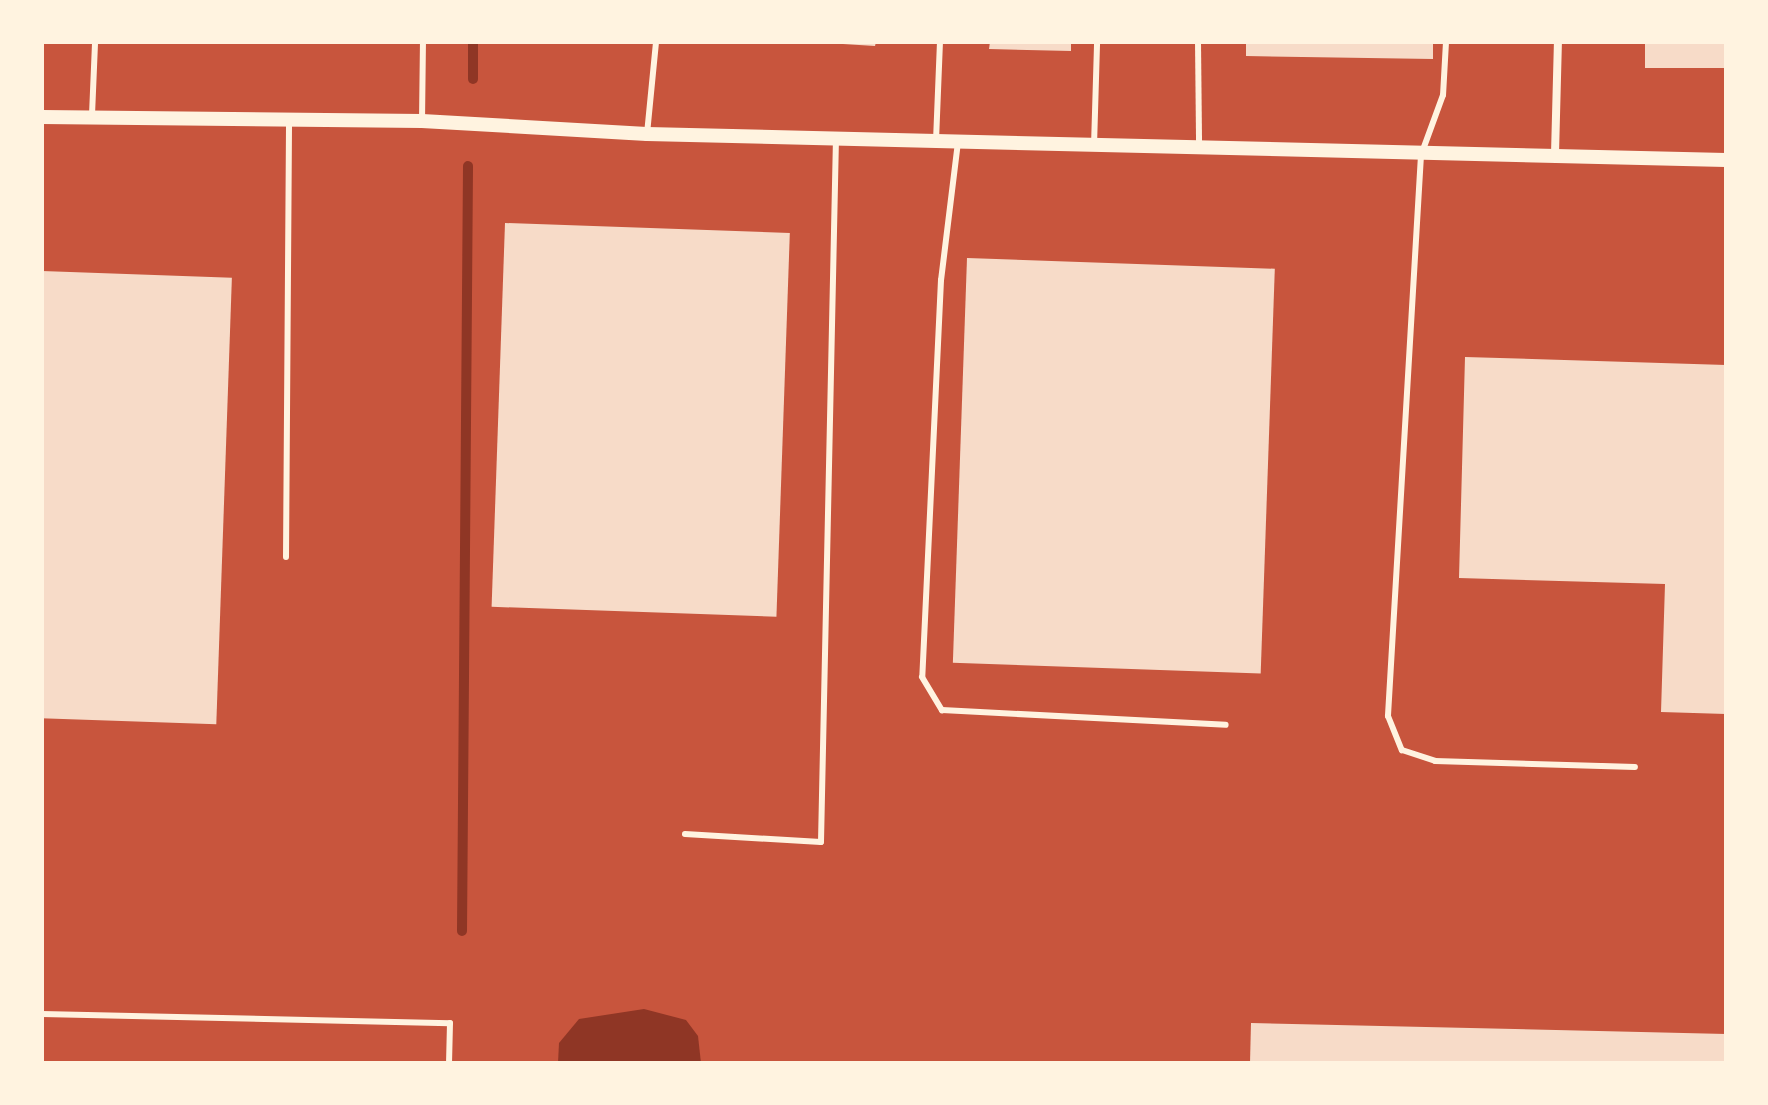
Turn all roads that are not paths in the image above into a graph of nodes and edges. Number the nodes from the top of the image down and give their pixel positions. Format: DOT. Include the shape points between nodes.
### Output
graph roads {
  1 [pos="95,42"];
  2 [pos="423,42"];
  3 [pos="656,42"];
  4 [pos="940,42"];
  5 [pos="1097,42"];
  6 [pos="1198,42"];
  7 [pos="1446,42"];
  8 [pos="1558,42"];
  9 [pos="42,117"];
  10 [pos="92,119"];
  11 [pos="422,121"];
  12 [pos="289,124"];
  13 [pos="647,134"];
  14 [pos="836,139"];
  15 [pos="936,141"];
  16 [pos="958,142"];
  17 [pos="1094,146"];
  18 [pos="1199,149"];
  19 [pos="1555,154"];
  20 [pos="1421,155"];
  21 [pos="1726,160"];
  22 [pos="286,557"];
  23 [pos="1226,725"];
  24 [pos="1635,767"];
  25 [pos="685,834"];
  26 [pos="42,1014"];
  27 [pos="449,1063"];
  1 -- 10 [label="lane"];
  2 -- 11 [label="lane"];
  3 -- 13 [label="lane"];
  4 -- 15 [label="lane"];
  5 -- 17 [label="lane"];
  6 -- 18 [label="lane"];
  7 -- 20 [label="lane" via="1443,95"];
  8 -- 19 [label="street"];
  9 -- 10 [label="street"];
  10 -- 12 [label="street"];
  11 -- 12 [label="street"];
  11 -- 13 [label="street"];
  12 -- 22 [label="lane"];
  13 -- 14 [label="street"];
  14 -- 15 [label="street"];
  14 -- 25 [label="lane" via="821,842"];
  15 -- 16 [label="street"];
  16 -- 17 [label="street"];
  16 -- 23 [label="lane" via="941,280 922,677 942,710"];
  17 -- 18 [label="street"];
  18 -- 20 [label="street"];
  19 -- 20 [label="street"];
  19 -- 21 [label="street"];
  20 -- 24 [label="lane" via="1388,716 1402,750 1435,761"];
  26 -- 27 [label="lane" via="450,1023"];
}
